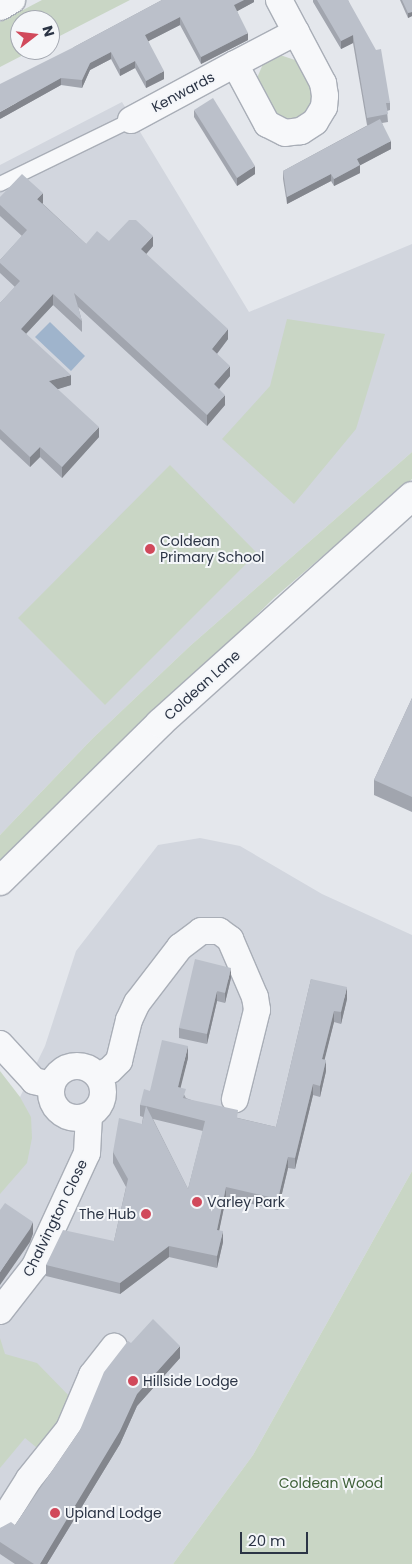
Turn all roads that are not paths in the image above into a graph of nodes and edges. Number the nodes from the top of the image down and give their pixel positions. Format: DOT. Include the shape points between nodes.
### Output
graph roads {
  1 [pos="12,0"];
  2 [pos="279,0"];
  3 [pos="0,7"];
  4 [pos="296,32"];
  5 [pos="234,64"];
  6 [pos="131,120"];
  7 [pos="0,184"];
  8 [pos="412,496"];
  9 [pos="0,881"];
  10 [pos="0,1044"];
  11 [pos="98,1076"];
  12 [pos="52,1085"];
  13 [pos="235,1099"];
  14 [pos="89,1116"];
  15 [pos="0,1311"];
  16 [pos="114,1347"];
  17 [pos="0,1525"];
  1 -- 3 [label="street"];
  2 -- 4 [label="street"];
  4 -- 5 [label="street, Kenwards"];
  4 -- 5 [label="street" via="325,90 321,113 306,129 285,133 269,127"];
  5 -- 6 [label="street, Kenwards"];
  6 -- 7 [label="lane"];
  8 -- 9 [label="street, Coldean Lane" via="160,723"];
  10 -- 12 [label="street" via="34,1081"];
  11 -- 12 [label="street" via="85,1066 76,1065 61,1071"];
  11 -- 13 [label="street" via="119,1061 129,1020 137,1003 180,947 201,931 219,931 230,939 255,996 257,1010"];
  11 -- 14 [label="street" via="103,1098"];
  12 -- 14 [label="street" via="51,1093 57,1109 72,1117"];
  14 -- 15 [label="street, Chalvington Close" via="87,1153 35,1266"];
  16 -- 17 [label="street" via="92,1375 69,1430 29,1480"];
}
